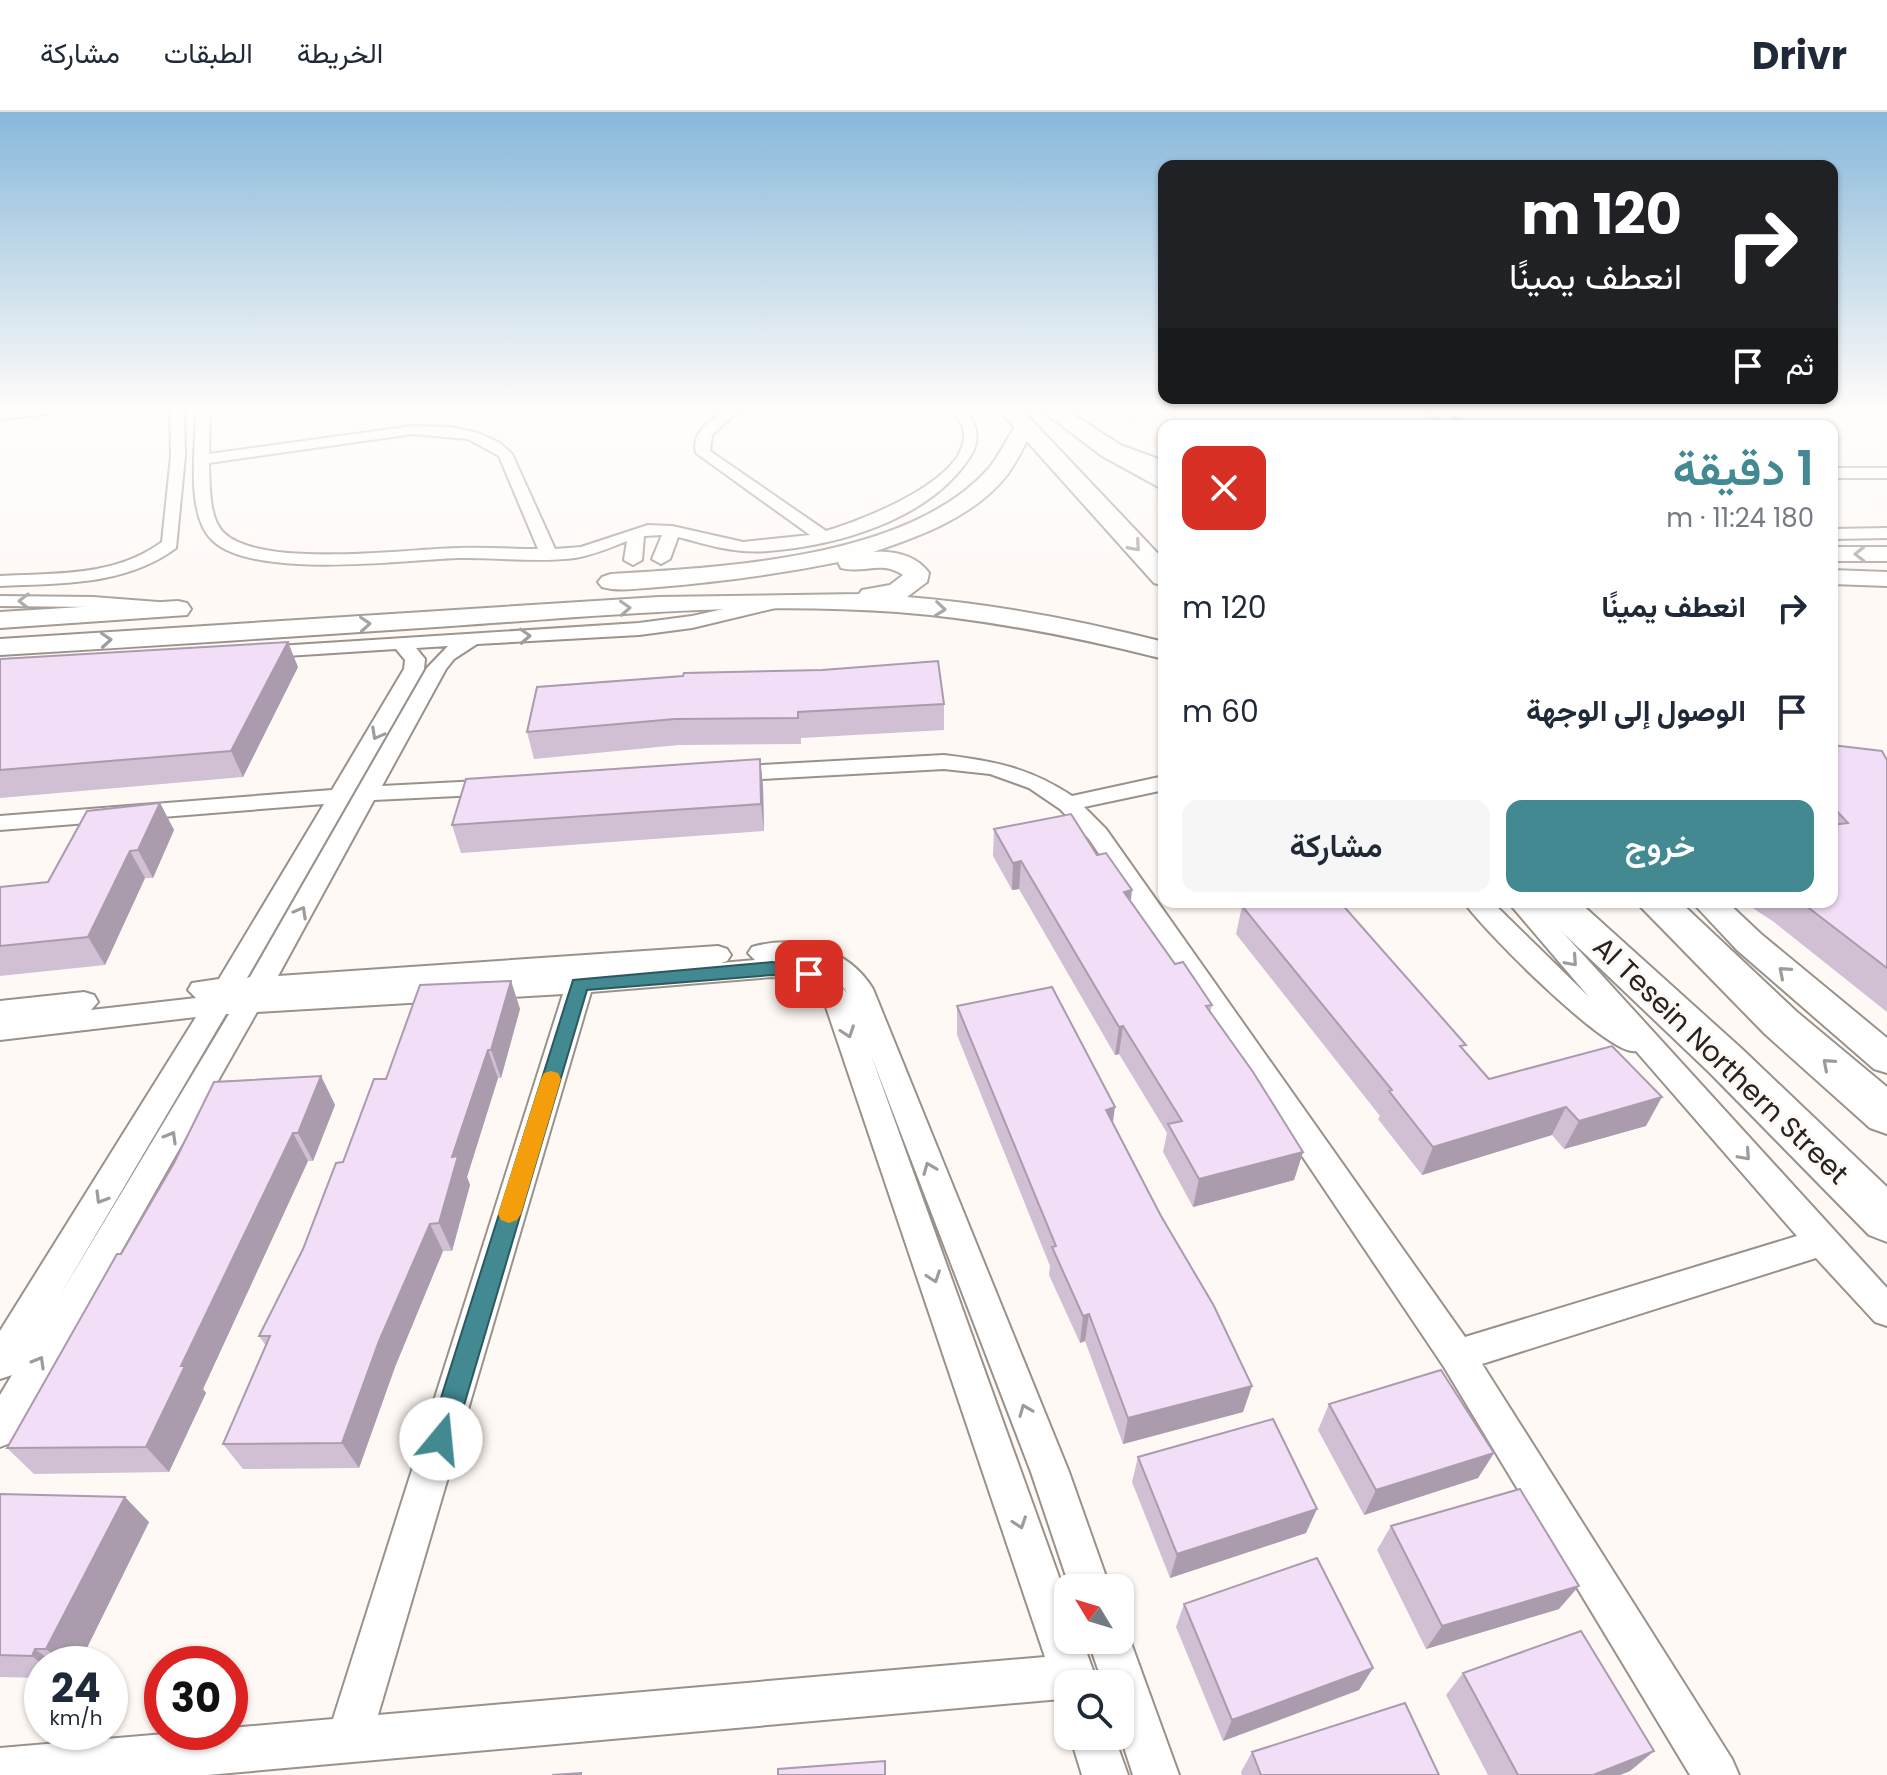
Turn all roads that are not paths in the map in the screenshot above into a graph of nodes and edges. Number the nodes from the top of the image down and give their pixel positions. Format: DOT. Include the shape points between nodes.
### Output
graph roads {
  1 [pos="175,488"];
  2 [pos="203,488"];
  3 [pos="520,488"];
  4 [pos="753,488"];
  5 [pos="935,488"];
  6 [pos="978,488"];
  7 [pos="1082,488"];
  8 [pos="636,532"];
  9 [pos="672,532"];
  10 [pos="1887,533"];
  11 [pos="1838,534"];
  12 [pos="821,535"];
  13 [pos="548,553"];
  14 [pos="1838,554"];
  15 [pos="1887,554"];
  16 [pos="647,570"];
  17 [pos="750,570"];
  18 [pos="1158,570"];
  19 [pos="1838,577"];
  20 [pos="1881,578"];
  21 [pos="0,581"];
  22 [pos="588,584"];
  23 [pos="1838,584"];
  24 [pos="557,586"];
  25 [pos="402,596"];
  26 [pos="0,601"];
  27 [pos="782,601"];
  28 [pos="820,601"];
  29 [pos="194,608"];
  30 [pos="0,620"];
  31 [pos="472,639"];
  32 [pos="401,643"];
  33 [pos="0,647"];
  34 [pos="1158,649"];
  35 [pos="235,653"];
  36 [pos="693,776"];
  37 [pos="1158,784"];
  38 [pos="523,785"];
  39 [pos="355,795"];
  40 [pos="1068,804"];
  41 [pos="0,823"];
  42 [pos="1483,908"];
  43 [pos="1526,908"];
  44 [pos="1560,908"];
  45 [pos="1662,908"];
  46 [pos="1714,908"];
  47 [pos="580,984"];
  48 [pos="239,995"];
  49 [pos="0,1011"];
  50 [pos="0,1030"];
  51 [pos="1887,1059"];
  52 [pos="1661,1060"];
  53 [pos="1887,1115"];
  54 [pos="1887,1220"];
  55 [pos="1822,1242"];
  56 [pos="1887,1311"];
  57 [pos="1457,1356"];
  58 [pos="0,1363"];
  59 [pos="0,1429"];
  60 [pos="1085,1574"];
  61 [pos="1114,1654"];
  62 [pos="1071,1670"];
  63 [pos="1054,1682"];
  64 [pos="348,1742"];
  65 [pos="1097,1750"];
  66 [pos="0,1771"];
  67 [pos="1105,1775"];
  68 [pos="1156,1775"];
  69 [pos="1716,1775"];
  1 -- 21 [label="street" via="170,544 148,560 111,571"];
  2 -- 13 [label="street" via="207,524 220,539 269,556"];
  3 -- 13 [label="street"];
  4 -- 12 [label="street"];
  5 -- 12 [label="street" via="869,522"];
  6 -- 17 [label="main road" via="951,511 914,530 861,549"];
  7 -- 18 [label="main road, one-way"];
  8 -- 9 [label="street"];
  8 -- 13 [label="street" via="585,551"];
  8 -- 16 [label="street"];
  9 -- 12 [label="street" via="742,547"];
  9 -- 16 [label="street"];
  10 -- 11 [label="street"];
  15 -- 14 [label="street, one-way"];
  16 -- 17 [label="main road"];
  16 -- 22 [label="main road"];
  17 -- 28 [label="main road" via="801,570 877,559 902,563 916,573 911,586 897,592"];
  19 -- 20 [label="street"];
  20 -- 23 [label="street"];
  24 -- 25 [label="main road"];
  29 -- 26 [label="street, one-way"];
  27 -- 28 [label="main road"];
  31 -- 27 [label="street, one-way" via="692,622"];
  33 -- 27 [label="main road, one-way" via="49,655 555,611"];
  28 -- 34 [label="main road, one-way" via="998,616"];
  29 -- 30 [label="main road"];
  31 -- 32 [label="street"];
  31 -- 39 [label="street" via="442,661"];
  32 -- 35 [label="street"];
  32 -- 39 [label="street, one-way" via="415,659 414,669"];
  36 -- 40 [label="street" via="944,762 993,768 1037,783"];
  37 -- 40 [label="street"];
  38 -- 39 [label="street"];
  39 -- 41 [label="street"];
  39 -- 48 [label="street"];
  40 -- 57 [label="street" via="1098,834"];
  42 -- 52 [label="street" via="1571,997"];
  43 -- 52 [label="street, one-way"];
  44 -- 54 [label="main road, Al Tesein Northern Street"];
  53 -- 45 [label="main road, one-way" via="1781,1023"];
  51 -- 46 [label="street, one-way"];
  47 -- 48 [label="street"];
  47 -- 62 [label="street, one-way" via="785,968 809,974 832,991"];
  47 -- 64 [label="street"];
  48 -- 49 [label="street"];
  48 -- 50 [label="street"];
  48 -- 58 [label="street, one-way"];
  59 -- 48 [label="street, one-way"];
  60 -- 48 [label="street, one-way" via="859,989 844,969 819,956 782,951"];
  52 -- 55 [label="street, one-way"];
  55 -- 56 [label="street"];
  55 -- 57 [label="street"];
  57 -- 69 [label="street"];
  61 -- 68 [label="street"];
  63 -- 64 [label="street"];
  64 -- 66 [label="street"];
  65 -- 67 [label="street"];
}
